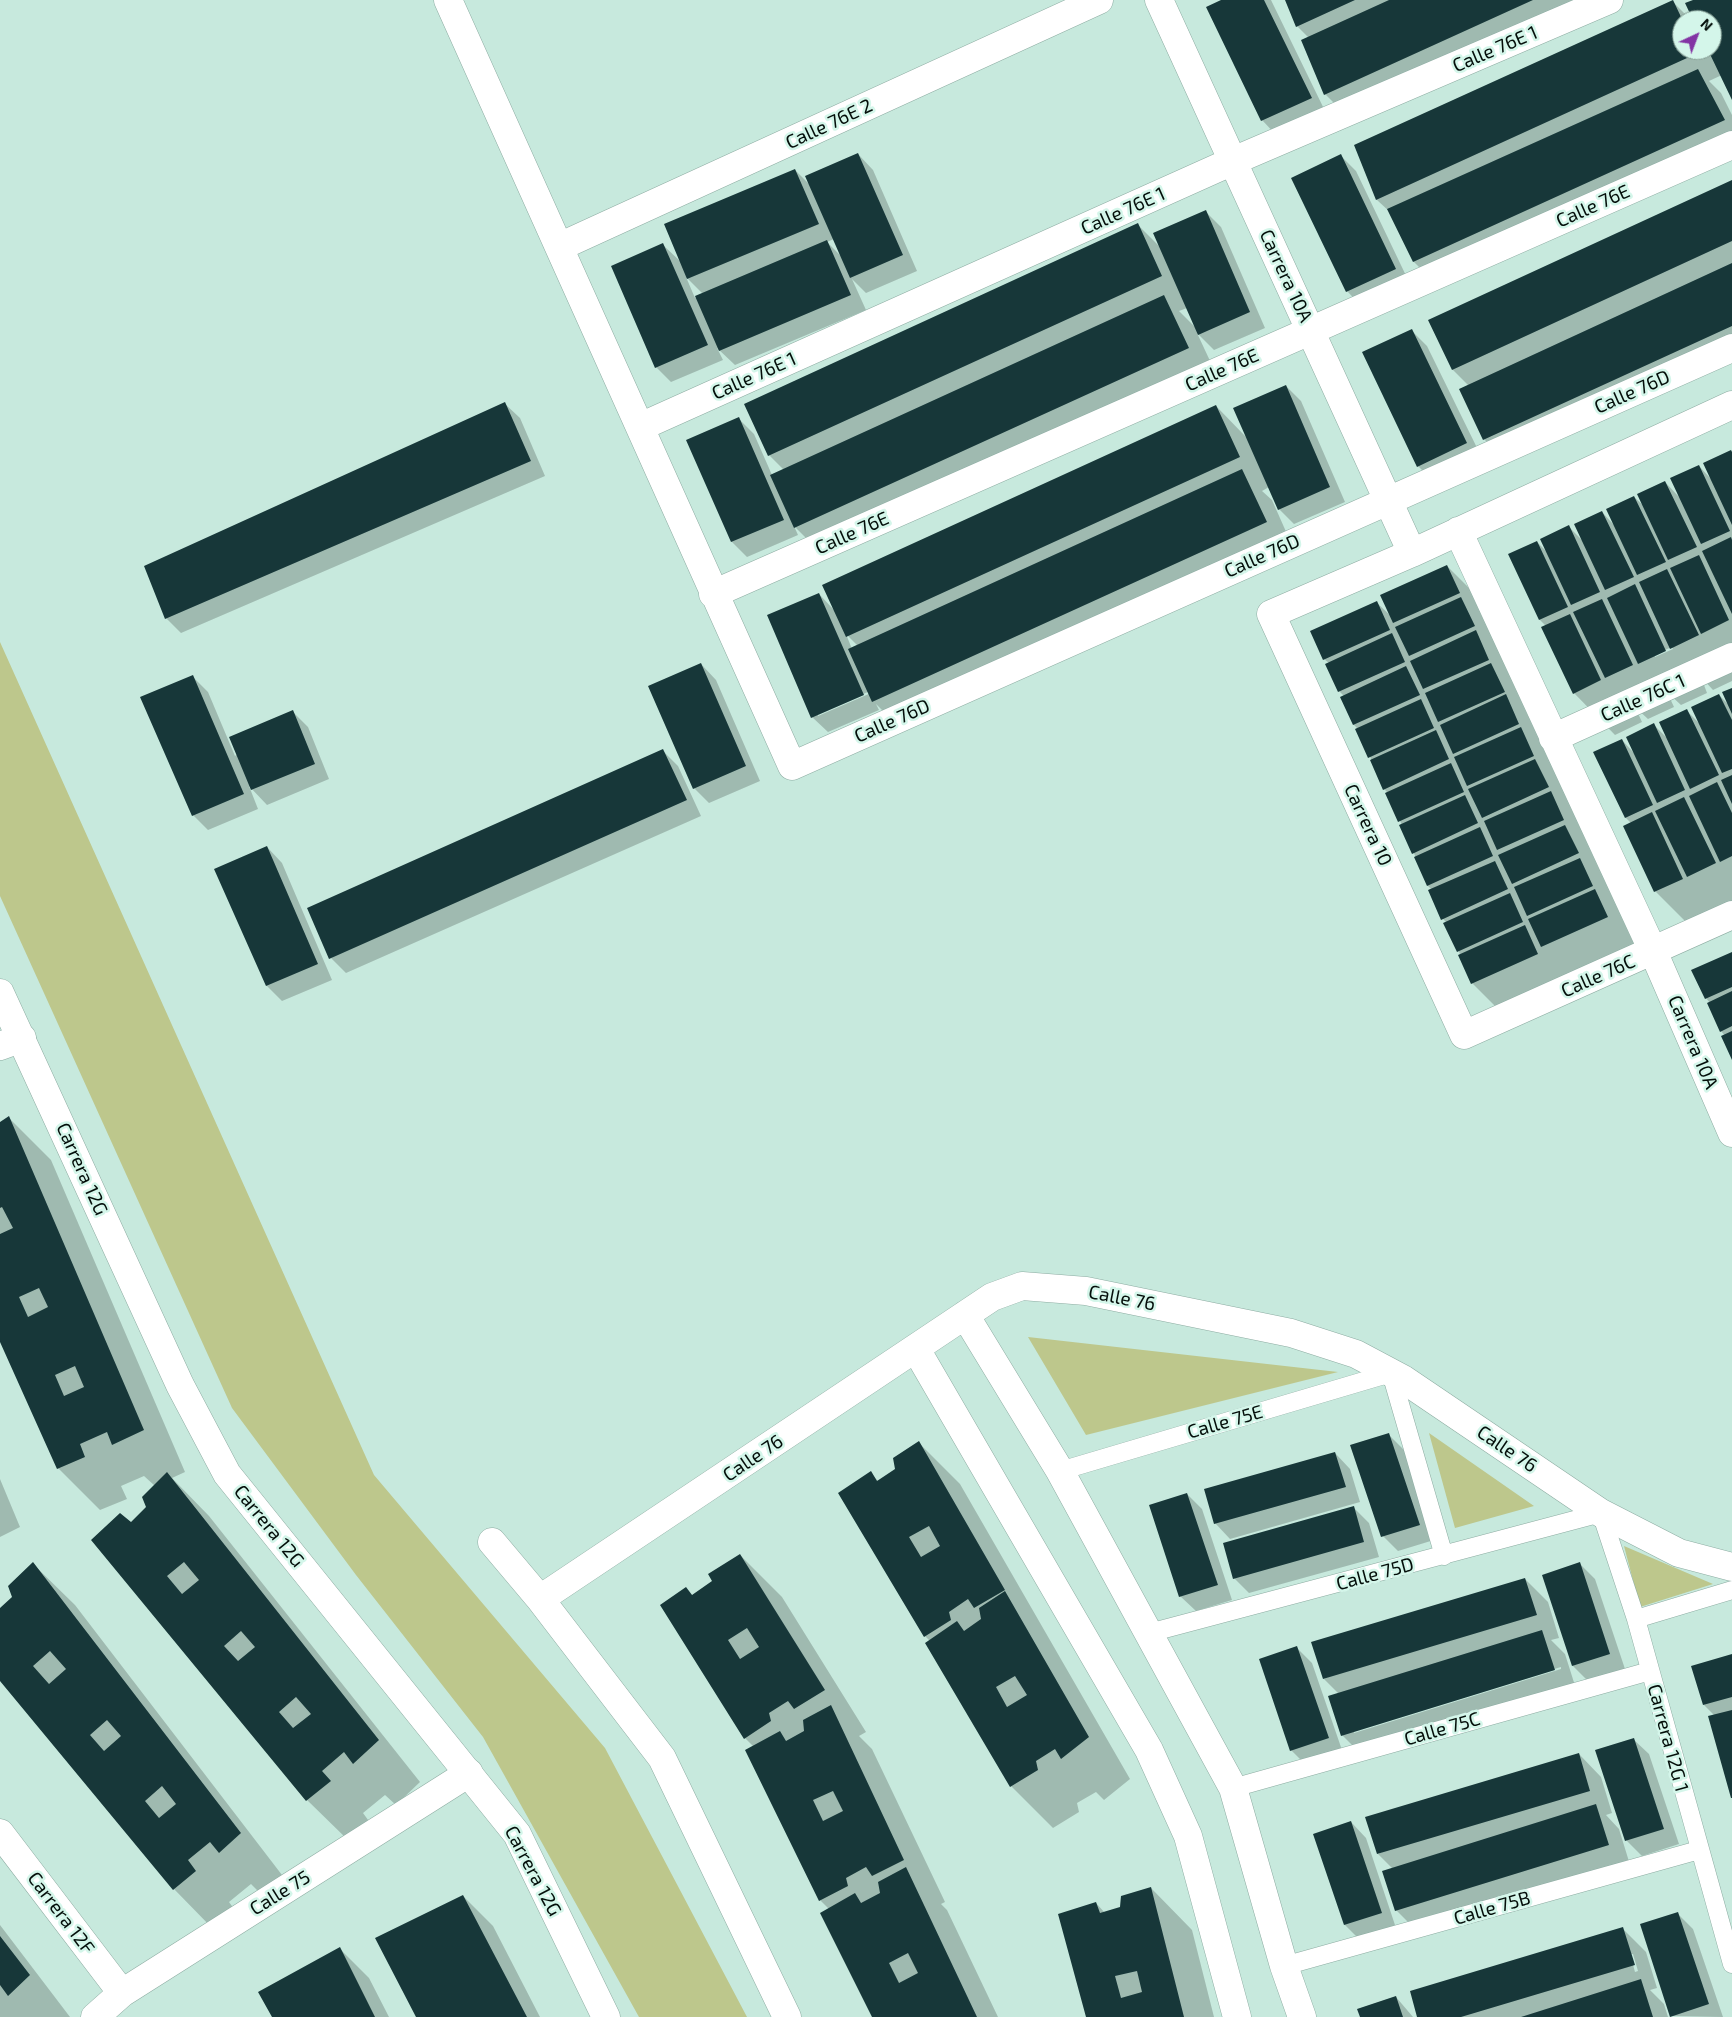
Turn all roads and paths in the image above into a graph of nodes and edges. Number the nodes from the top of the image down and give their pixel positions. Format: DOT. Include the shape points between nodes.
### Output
graph roads {
  1 [pos="448,0"];
  2 [pos="1099,0"];
  3 [pos="1159,0"];
  4 [pos="1609,0"];
  5 [pos="1732,145"];
  6 [pos="1233,161"];
  7 [pos="559,247"];
  8 [pos="1312,330"];
  9 [pos="1732,348"];
  10 [pos="1732,405"];
  11 [pos="640,427"];
  12 [pos="1388,500"];
  13 [pos="1458,531"];
  14 [pos="1412,553"];
  15 [pos="713,594"];
  16 [pos="1732,657"];
  17 [pos="1553,738"];
  18 [pos="1732,915"];
  19 [pos="1653,951"];
  20 [pos="0,994"];
  21 [pos="1464,1036"];
  22 [pos="11,1042"];
  23 [pos="1732,1133"];
  24 [pos="965,1315"];
  25 [pos="916,1349"];
  26 [pos="1391,1373"];
  27 [pos="1060,1471"];
  28 [pos="1601,1513"];
  29 [pos="492,1542"];
  30 [pos="1444,1556"];
  31 [pos="1732,1567"];
  32 [pos="1732,1590"];
  33 [pos="540,1599"];
  34 [pos="1636,1619"];
  35 [pos="1149,1633"];
  36 [pos="1650,1671"];
  37 [pos="469,1773"];
  38 [pos="1233,1788"];
  39 [pos="0,1833"];
  40 [pos="1699,1850"];
  41 [pos="1732,1964"];
  42 [pos="1284,1966"];
  43 [pos="122,1993"];
  44 [pos="95,2017"];
  45 [pos="606,2017"];
  46 [pos="788,2017"];
  47 [pos="1237,2017"];
  48 [pos="1302,2017"];
  1 -- 7 [label="street"];
  2 -- 7 [label="street, Calle 76E 2"];
  3 -- 6 [label="street, Carrera 10A"];
  4 -- 6 [label="street, Calle 76E 1"];
  5 -- 8 [label="street, Calle 76E"];
  6 -- 8 [label="street, Carrera 10A"];
  6 -- 11 [label="street, Calle 76E 1"];
  7 -- 11 [label="street"];
  8 -- 12 [label="street, Carrera 10A"];
  8 -- 15 [label="street, Calle 76E"];
  9 -- 12 [label="street, Calle 76D"];
  10 -- 13 [label="street"];
  11 -- 15 [label="street"];
  12 -- 14 [label="street, Carrera 10A"];
  12 -- 15 [label="street, Calle 76D" via="792,766"];
  13 -- 14 [label="street"];
  13 -- 17 [label="street, Carrera 10A"];
  14 -- 21 [label="street, Carrera 10" via="1271,614"];
  16 -- 17 [label="street, Calle 76C 1"];
  17 -- 19 [label="street, Carrera 10A"];
  18 -- 19 [label="street, Calle 76C"];
  19 -- 21 [label="street, Calle 76C"];
  19 -- 23 [label="street, Carrera 10A"];
  20 -- 22 [label="street, Carrera 12G"];
  22 -- 37 [label="street, Carrera 12G" via="227,1474"];
  24 -- 25 [label="street, Calle 76"];
  24 -- 26 [label="street, Calle 76" via="992,1297 1022,1286 1086,1291 1291,1333 1356,1354"];
  24 -- 27 [label="street"];
  25 -- 33 [label="street, Calle 76"];
  25 -- 47 [label="street" via="1149,1750 1188,1836"];
  26 -- 27 [label="lane, Calle 75E"];
  26 -- 28 [label="street, Calle 76"];
  26 -- 30 [label="lane"];
  27 -- 35 [label="street"];
  28 -- 30 [label="lane, Calle 75D"];
  28 -- 31 [label="street, Calle 76" via="1679,1553"];
  28 -- 34 [label="lane, Carrera 12G 1"];
  29 -- 33 [label="street"];
  30 -- 35 [label="lane, Calle 75D"];
  32 -- 34 [label="lane"];
  33 -- 46 [label="street" via="662,1758"];
  34 -- 36 [label="lane, Carrera 12G 1"];
  35 -- 38 [label="street"];
  36 -- 38 [label="lane, Calle 75C"];
  36 -- 40 [label="lane, Carrera 12G 1"];
  37 -- 43 [label="street, Calle 75"];
  37 -- 45 [label="street, Carrera 12G" via="517,1834"];
  38 -- 42 [label="street"];
  39 -- 43 [label="street, Carrera 12F"];
  40 -- 41 [label="lane, Carrera 12G 1"];
  40 -- 42 [label="lane, Calle 75B"];
  42 -- 48 [label="street"];
  43 -- 44 [label="street, Calle 75"];
}
